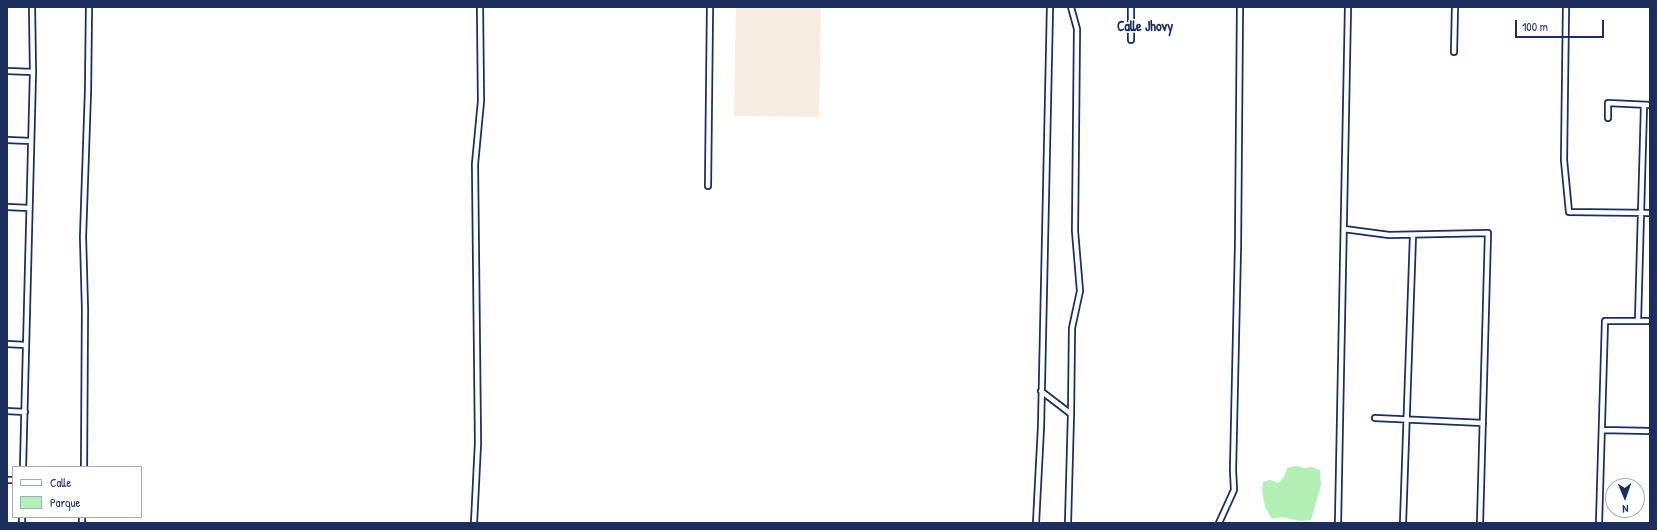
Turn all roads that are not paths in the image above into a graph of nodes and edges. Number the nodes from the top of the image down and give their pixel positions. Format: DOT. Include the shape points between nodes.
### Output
graph roads {
  1 [pos="32,7"];
  2 [pos="89,7"];
  3 [pos="480,7"];
  4 [pos="710,7"];
  5 [pos="1050,7"];
  6 [pos="1071,7"];
  7 [pos="1131,7"];
  8 [pos="1240,7"];
  9 [pos="1348,7"];
  10 [pos="1455,7"];
  11 [pos="1566,7"];
  12 [pos="1131,40"];
  13 [pos="1454,52"];
  14 [pos="7,71"];
  15 [pos="33,72"];
  16 [pos="1644,106"];
  17 [pos="1650,106"];
  18 [pos="1608,118"];
  19 [pos="7,140"];
  20 [pos="31,141"];
  21 [pos="708,186"];
  22 [pos="7,207"];
  23 [pos="29,208"];
  24 [pos="1640,213"];
  25 [pos="1650,213"];
  26 [pos="1344,229"];
  27 [pos="1413,235"];
  28 [pos="1638,320"];
  29 [pos="1650,321"];
  30 [pos="7,344"];
  31 [pos="26,345"];
  32 [pos="1041,391"];
  33 [pos="7,412"];
  34 [pos="25,412"];
  35 [pos="1071,414"];
  36 [pos="1375,418"];
  37 [pos="1407,419"];
  38 [pos="1483,423"];
  39 [pos="1602,430"];
  40 [pos="1650,431"];
  41 [pos="23,466"];
  42 [pos="84,466"];
  43 [pos="474,523"];
  44 [pos="1036,523"];
  45 [pos="1068,523"];
  46 [pos="1219,523"];
  47 [pos="1338,523"];
  48 [pos="1403,523"];
  49 [pos="1480,523"];
  50 [pos="1600,523"];
  1 -- 15 [label="street"];
  2 -- 42 [label="street" via="83,237"];
  3 -- 43 [label="street" via="481,101 475,164 478,443"];
  4 -- 21 [label="street"];
  5 -- 32 [label="street"];
  6 -- 35 [label="street" via="1077,29 1075,231 1080,291 1072,328"];
  7 -- 12 [label="street"];
  8 -- 46 [label="street" via="1234,490"];
  9 -- 26 [label="street"];
  10 -- 13 [label="street"];
  11 -- 24 [label="street" via="1564,160 1569,212"];
  14 -- 15 [label="street"];
  15 -- 20 [label="street"];
  16 -- 17 [label="street"];
  16 -- 18 [label="street" via="1608,103"];
  16 -- 24 [label="street"];
  19 -- 20 [label="street"];
  20 -- 23 [label="street"];
  22 -- 23 [label="street"];
  23 -- 31 [label="street"];
  24 -- 25 [label="street"];
  24 -- 28 [label="street"];
  26 -- 27 [label="street" via="1389,235"];
  26 -- 47 [label="street"];
  27 -- 37 [label="street"];
  27 -- 38 [label="street" via="1488,233"];
  28 -- 29 [label="street"];
  28 -- 39 [label="street" via="1605,321"];
  30 -- 31 [label="street"];
  31 -- 34 [label="street"];
  32 -- 35 [label="street"];
  32 -- 44 [label="street"];
  33 -- 34 [label="street"];
  34 -- 41 [label="street"];
  35 -- 45 [label="street"];
  36 -- 37 [label="street"];
  37 -- 38 [label="street"];
  37 -- 48 [label="street"];
  38 -- 49 [label="street"];
  39 -- 40 [label="street"];
  39 -- 50 [label="street"];
}
